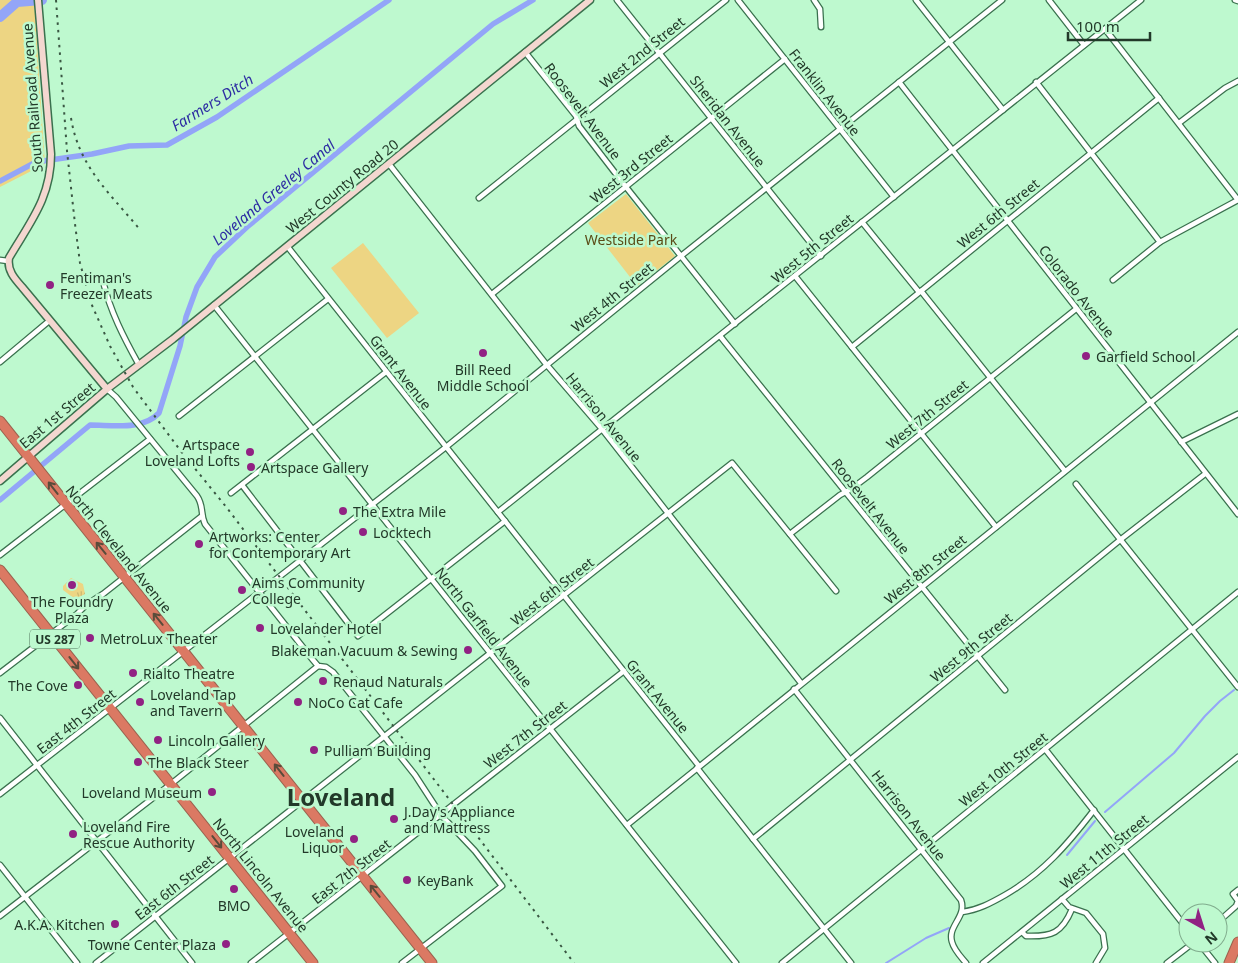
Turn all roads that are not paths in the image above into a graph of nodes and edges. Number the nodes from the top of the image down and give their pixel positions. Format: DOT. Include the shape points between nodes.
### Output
graph roads {
  1 [pos="38,0"];
  2 [pos="590,0"];
  3 [pos="617,0"];
  4 [pos="726,0"];
  5 [pos="738,0"];
  6 [pos="814,0"];
  7 [pos="916,0"];
  8 [pos="1002,0"];
  9 [pos="1049,0"];
  10 [pos="1141,0"];
  11 [pos="821,27"];
  12 [pos="1105,29"];
  13 [pos="950,43"];
  14 [pos="1084,45"];
  15 [pos="525,52"];
  16 [pos="659,53"];
  17 [pos="784,59"];
  18 [pos="1238,81"];
  19 [pos="899,82"];
  20 [pos="1036,82"];
  21 [pos="1159,98"];
  22 [pos="1003,110"];
  23 [pos="711,118"];
  24 [pos="577,119"];
  25 [pos="1179,123"];
  26 [pos="840,129"];
  27 [pos="953,150"];
  28 [pos="1091,153"];
  29 [pos="390,164"];
  30 [pos="626,186"];
  31 [pos="766,188"];
  32 [pos="894,197"];
  33 [pos="480,198"];
  34 [pos="1238,200"];
  35 [pos="1007,220"];
  36 [pos="862,222"];
  37 [pos="1160,242"];
  38 [pos="287,246"];
  39 [pos="681,256"];
  40 [pos="821,256"];
  41 [pos="0,260"];
  42 [pos="8,261"];
  43 [pos="795,276"];
  44 [pos="1113,280"];
  45 [pos="103,281"];
  46 [pos="920,292"];
  47 [pos="492,294"];
  48 [pos="328,299"];
  49 [pos="214,305"];
  50 [pos="1076,309"];
  51 [pos="49,321"];
  52 [pos="735,324"];
  53 [pos="1238,332"];
  54 [pos="720,336"];
  55 [pos="852,347"];
  56 [pos="255,356"];
  57 [pos="0,362"];
  58 [pos="546,364"];
  59 [pos="139,366"];
  60 [pos="386,372"];
  61 [pos="991,378"];
  62 [pos="107,389"];
  63 [pos="1150,403"];
  64 [pos="1238,414"];
  65 [pos="179,416"];
  66 [pos="0,420"];
  67 [pos="313,430"];
  68 [pos="602,430"];
  69 [pos="921,433"];
  70 [pos="150,439"];
  71 [pos="1181,442"];
  72 [pos="446,447"];
  73 [pos="28,456"];
  74 [pos="1065,471"];
  75 [pos="1205,474"];
  76 [pos="0,481"];
  77 [pos="1076,484"];
  78 [pos="242,485"];
  79 [pos="845,492"];
  80 [pos="231,493"];
  81 [pos="66,504"];
  82 [pos="372,504"];
  83 [pos="498,512"];
  84 [pos="667,514"];
  85 [pos="1238,514"];
  86 [pos="202,516"];
  87 [pos="505,521"];
  88 [pos="996,527"];
  89 [pos="790,534"];
  90 [pos="1120,540"];
  91 [pos="0,555"];
  92 [pos="301,560"];
  93 [pos="0,570"];
  94 [pos="124,577"];
  95 [pos="432,579"];
  96 [pos="920,587"];
  97 [pos="836,591"];
  98 [pos="260,592"];
  99 [pos="1238,592"];
  100 [pos="564,596"];
  101 [pos="1192,630"];
  102 [pos="50,634"];
  103 [pos="184,652"];
  104 [pos="491,653"];
  105 [pos="977,656"];
  106 [pos="318,666"];
  107 [pos="624,671"];
  108 [pos="0,673"];
  109 [pos="801,683"];
  110 [pos="1238,687"];
  111 [pos="794,689"];
  112 [pos="1004,690"];
  113 [pos="110,709"];
  114 [pos="0,718"];
  115 [pos="243,726"];
  116 [pos="551,729"];
  117 [pos="385,737"];
  118 [pos="1045,749"];
  119 [pos="1238,757"];
  120 [pos="850,759"];
  121 [pos="38,765"];
  122 [pos="698,767"];
  123 [pos="171,784"];
  124 [pos="0,794"];
  125 [pos="303,801"];
  126 [pos="1094,810"];
  127 [pos="441,814"];
  128 [pos="627,825"];
  129 [pos="753,839"];
  130 [pos="97,842"];
  131 [pos="1125,849"];
  132 [pos="922,850"];
  133 [pos="230,858"];
  134 [pos="0,865"];
  135 [pos="362,876"];
  136 [pos="1238,890"];
  137 [pos="25,897"];
  138 [pos="1062,899"];
  139 [pos="1072,909"];
  140 [pos="962,912"];
  141 [pos="1228,913"];
  142 [pos="0,916"];
  143 [pos="155,916"];
  144 [pos="1178,917"];
  145 [pos="824,929"];
  146 [pos="1022,932"];
  147 [pos="290,933"];
  148 [pos="1238,942"];
  149 [pos="421,948"];
  150 [pos="1180,953"];
  151 [pos="1206,953"];
  152 [pos="77,963"];
  153 [pos="96,963"];
  154 [pos="192,963"];
  155 [pos="251,963"];
  156 [pos="313,963"];
  157 [pos="402,963"];
  158 [pos="432,963"];
  159 [pos="736,963"];
  160 [pos="782,963"];
  161 [pos="851,963"];
  162 [pos="966,963"];
  163 [pos="983,963"];
  164 [pos="1096,963"];
  165 [pos="1168,963"];
  166 [pos="1215,963"];
  167 [pos="1230,963"];
  1 -- 42 [label="main road, South Railroad Avenue" via="51,176 44,197"];
  2 -- 15 [label="main road, West County Road 20"];
  3 -- 16 [label="street, Sheridan Avenue"];
  4 -- 16 [label="street, West 2nd Street"];
  5 -- 17 [label="street, Franklin Avenue"];
  6 -- 11 [label="street" via="820,9"];
  7 -- 13 [label="street"];
  8 -- 13 [label="street, West 4th Street"];
  9 -- 14 [label="street"];
  10 -- 12 [label="street, West 5th Street"];
  12 -- 14 [label="street, West 5th Street"];
  12 -- 21 [label="street"];
  13 -- 19 [label="street, West 4th Street"];
  13 -- 22 [label="street"];
  14 -- 20 [label="street, West 5th Street"];
  15 -- 24 [label="street, Roosevelt Avenue"];
  15 -- 29 [label="main road, West County Road 20"];
  16 -- 23 [label="street, Sheridan Avenue"];
  16 -- 24 [label="street, West 2nd Street"];
  17 -- 23 [label="street, West 3rd Street"];
  17 -- 26 [label="street, Franklin Avenue"];
  18 -- 25 [label="street"];
  19 -- 26 [label="street, West 4th Street"];
  19 -- 27 [label="street, Colorado Avenue"];
  20 -- 22 [label="street, West 5th Street"];
  20 -- 28 [label="street"];
  21 -- 25 [label="street"];
  21 -- 28 [label="street, West 6th Street"];
  22 -- 27 [label="street, West 5th Street"];
  23 -- 30 [label="street, West 3rd Street"];
  23 -- 31 [label="street, Sheridan Avenue"];
  24 -- 30 [label="street, Roosevelt Avenue" via="579,126"];
  24 -- 33 [label="street, West 2nd Street"];
  25 -- 34 [label="street"];
  26 -- 31 [label="street, West 4th Street"];
  26 -- 32 [label="street, Franklin Avenue"];
  27 -- 32 [label="street, West 5th Street"];
  27 -- 35 [label="street, Colorado Avenue"];
  28 -- 35 [label="street, West 6th Street"];
  28 -- 37 [label="street"];
  29 -- 38 [label="main road, West County Road 20"];
  29 -- 47 [label="street, Harrison Avenue"];
  30 -- 39 [label="street, Roosevelt Avenue"];
  30 -- 47 [label="street, West 3rd Street"];
  31 -- 39 [label="street, West 4th Street"];
  31 -- 40 [label="street, Sheridan Avenue"];
  32 -- 36 [label="street, West 5th Street"];
  34 -- 37 [label="street"];
  35 -- 46 [label="street, West 6th Street"];
  35 -- 50 [label="street, Colorado Avenue"];
  36 -- 40 [label="street, West 5th Street"];
  36 -- 46 [label="street"];
  37 -- 44 [label="street"];
  38 -- 48 [label="street, Grant Avenue"];
  38 -- 49 [label="main road, West County Road 20"];
  39 -- 52 [label="street, Roosevelt Avenue"];
  39 -- 58 [label="street, West 4th Street"];
  40 -- 43 [label="street, West 5th Street"];
  41 -- 42 [label="street"];
  42 -- 51 [label="main road" via="9,270"];
  43 -- 52 [label="street, West 5th Street"];
  43 -- 55 [label="street"];
  45 -- 59 [label="street" via="118,326"];
  46 -- 55 [label="street, West 6th Street"];
  46 -- 61 [label="street"];
  47 -- 58 [label="street, Harrison Avenue"];
  48 -- 56 [label="street"];
  48 -- 60 [label="street, Grant Avenue"];
  49 -- 56 [label="street, North Garfield Avenue"];
  49 -- 59 [label="main road, West County Road 20"];
  50 -- 61 [label="street, West 7th Street"];
  50 -- 63 [label="street, Colorado Avenue"];
  51 -- 57 [label="street"];
  51 -- 62 [label="main road"];
  52 -- 54 [label="street, West 5th Street"];
  53 -- 63 [label="street, West 8th Street"];
  54 -- 68 [label="street, West 5th Street"];
  54 -- 79 [label="street, Roosevelt Avenue"];
  55 -- 69 [label="street"];
  56 -- 65 [label="street"];
  56 -- 67 [label="street, North Garfield Avenue"];
  58 -- 68 [label="street, Harrison Avenue"];
  58 -- 72 [label="street, West 4th Street"];
  59 -- 62 [label="main road, West County Road 20"];
  60 -- 67 [label="street"];
  60 -- 72 [label="street, Grant Avenue"];
  61 -- 69 [label="street, West 7th Street"];
  61 -- 74 [label="street"];
  62 -- 70 [label="street"];
  62 -- 73 [label="main road, East 1st Street"];
  63 -- 71 [label="street, Colorado Avenue"];
  63 -- 74 [label="street, West 8th Street"];
  64 -- 71 [label="street"];
  66 -- 73 [label="highway, North Cleveland Avenue"];
  67 -- 78 [label="street"];
  67 -- 82 [label="street, North Garfield Avenue"];
  68 -- 83 [label="street, West 5th Street"];
  68 -- 84 [label="street, Harrison Avenue"];
  69 -- 79 [label="street, West 7th Street"];
  69 -- 88 [label="street"];
  70 -- 81 [label="street"];
  70 -- 86 [label="street" via="197,496"];
  71 -- 75 [label="street, Colorado Avenue"];
  72 -- 82 [label="street, West 4th Street"];
  72 -- 83 [label="street, Grant Avenue"];
  73 -- 76 [label="main road, East 1st Street"];
  81 -- 73 [label="highway, North Cleveland Avenue, one-way"];
  74 -- 88 [label="street, West 8th Street"];
  75 -- 85 [label="street, Colorado Avenue"];
  75 -- 90 [label="street, West 9th Street"];
  77 -- 90 [label="street"];
  78 -- 80 [label="street"];
  78 -- 92 [label="street"];
  79 -- 89 [label="street, West 7th Street"];
  79 -- 96 [label="street, Roosevelt Avenue"];
  81 -- 91 [label="street"];
  94 -- 81 [label="highway, North Cleveland Avenue, one-way"];
  82 -- 92 [label="street, West 4th Street"];
  82 -- 95 [label="street, North Garfield Avenue"];
  83 -- 87 [label="street, Grant Avenue"];
  84 -- 89 [label="street, West 6th Street" via="732,463"];
  84 -- 100 [label="street, West 6th Street"];
  84 -- 109 [label="street, Harrison Avenue"];
  86 -- 94 [label="street"];
  86 -- 98 [label="street"];
  87 -- 95 [label="street"];
  87 -- 100 [label="street, Grant Avenue"];
  88 -- 96 [label="street, West 8th Street"];
  89 -- 97 [label="street"];
  90 -- 101 [label="street"];
  90 -- 105 [label="street, West 9th Street"];
  92 -- 95 [label="street" via="358,636"];
  92 -- 98 [label="street, West 4th Street"];
  93 -- 102 [label="highway, North Lincoln Avenue / US 287"];
  94 -- 102 [label="street"];
  103 -- 94 [label="highway, North Cleveland Avenue, one-way"];
  95 -- 104 [label="street, North Garfield Avenue"];
  96 -- 105 [label="street, Roosevelt Avenue"];
  96 -- 109 [label="street, West 8th Street"];
  98 -- 103 [label="street, East 4th Street"];
  98 -- 106 [label="street"];
  99 -- 101 [label="street, West 10th Street"];
  100 -- 104 [label="street, West 6th Street"];
  100 -- 107 [label="street, Grant Avenue"];
  101 -- 110 [label="street"];
  101 -- 118 [label="street, West 10th Street"];
  102 -- 108 [label="street"];
  102 -- 113 [label="highway, North Lincoln Avenue / US 287, one-way"];
  103 -- 113 [label="street, East 4th Street"];
  103 -- 115 [label="highway, North Cleveland Avenue"];
  104 -- 116 [label="street, North Garfield Avenue"];
  104 -- 117 [label="street, West 6th Street"];
  105 -- 112 [label="street, Roosevelt Avenue"];
  105 -- 120 [label="street, West 9th Street"];
  106 -- 115 [label="street"];
  106 -- 117 [label="street" via="333,672"];
  107 -- 116 [label="street, West 7th Street"];
  107 -- 122 [label="street, Grant Avenue"];
  109 -- 111 [label="street, West 8th Street"];
  111 -- 120 [label="street, Harrison Avenue"];
  111 -- 122 [label="street, West 8th Street"];
  113 -- 121 [label="street, East 4th Street"];
  113 -- 123 [label="highway, North Lincoln Avenue / US 287"];
  114 -- 121 [label="street"];
  115 -- 123 [label="street"];
  125 -- 115 [label="highway, North Cleveland Avenue, one-way"];
  116 -- 127 [label="street, West 7th Street"];
  116 -- 128 [label="street, North Garfield Avenue"];
  117 -- 125 [label="street, East 6th Street"];
  117 -- 127 [label="street"];
  118 -- 126 [label="street"];
  118 -- 132 [label="street, West 10th Street"];
  119 -- 131 [label="street, West 11th Street"];
  120 -- 129 [label="street, West 9th Street"];
  120 -- 132 [label="street, Harrison Avenue"];
  121 -- 124 [label="street, East 4th Street"];
  121 -- 130 [label="street"];
  122 -- 128 [label="street, West 8th Street"];
  122 -- 129 [label="street, Grant Avenue"];
  123 -- 130 [label="street"];
  123 -- 133 [label="highway, North Lincoln Avenue / US 287, one-way"];
  125 -- 133 [label="street, East 6th Street"];
  125 -- 135 [label="highway, North Cleveland Avenue"];
  126 -- 131 [label="street"];
  126 -- 140 [label="street" via="1056,857 1027,882 986,906"];
  127 -- 135 [label="street, East 7th Street"];
  127 -- 149 [label="street" via="502,886"];
  128 -- 159 [label="street, North Garfield Avenue"];
  129 -- 145 [label="street, Grant Avenue"];
  130 -- 137 [label="street"];
  130 -- 143 [label="street"];
  131 -- 138 [label="street, West 11th Street"];
  131 -- 144 [label="street"];
  132 -- 140 [label="street, Harrison Avenue" via="960,900"];
  132 -- 145 [label="street, West 10th Street"];
  133 -- 143 [label="street, East 6th Street"];
  133 -- 147 [label="highway, North Lincoln Avenue / US 287"];
  134 -- 137 [label="street"];
  135 -- 147 [label="street, East 7th Street"];
  149 -- 135 [label="highway, North Cleveland Avenue, one-way"];
  136 -- 141 [label="street" via="1233,894 1238,901 1236,906"];
  137 -- 142 [label="street"];
  137 -- 152 [label="street"];
  138 -- 139 [label="street"];
  138 -- 146 [label="street, West 11th Street"];
  139 -- 146 [label="street" via="1064,926 1054,933 1026,936"];
  139 -- 164 [label="street" via="1086,913 1103,934 1105,948"];
  140 -- 162 [label="street" via="951,938"];
  143 -- 153 [label="street, East 6th Street"];
  143 -- 154 [label="street"];
  145 -- 160 [label="street, West 10th Street"];
  145 -- 161 [label="street, Grant Avenue"];
  146 -- 163 [label="street, West 11th Street"];
  147 -- 155 [label="street, East 7th Street"];
  147 -- 156 [label="highway, North Lincoln Avenue / US 287"];
  148 -- 167 [label="highway"];
  149 -- 157 [label="street"];
  149 -- 158 [label="highway, North Cleveland Avenue"];
  150 -- 165 [label="street"];
  151 -- 166 [label="street"];
}
